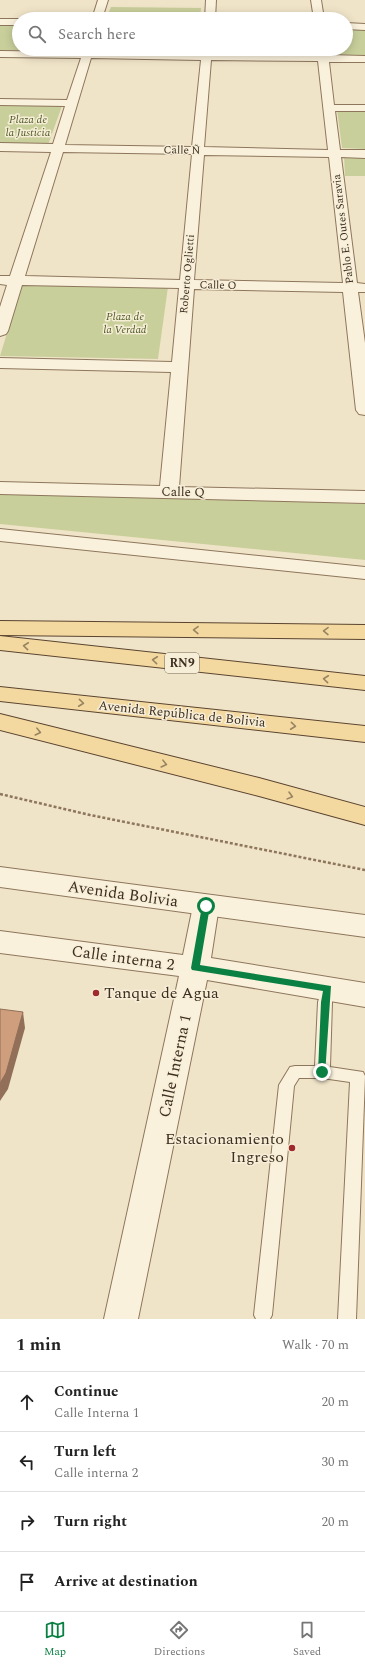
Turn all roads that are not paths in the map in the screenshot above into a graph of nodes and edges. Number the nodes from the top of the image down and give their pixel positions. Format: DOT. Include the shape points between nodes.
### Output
graph roads {
  1 [pos="103,0"];
  2 [pos="211,0"];
  3 [pos="316,0"];
  4 [pos="99,12"];
  5 [pos="210,12"];
  6 [pos="318,12"];
  7 [pos="0,22"];
  8 [pos="12,22"];
  9 [pos="353,26"];
  10 [pos="365,27"];
  11 [pos="0,54"];
  12 [pos="12,54"];
  13 [pos="87,56"];
  14 [pos="182,56"];
  15 [pos="245,56"];
  16 [pos="322,56"];
  17 [pos="339,56"];
  18 [pos="206,57"];
  19 [pos="365,59"];
  20 [pos="0,102"];
  21 [pos="72,103"];
  22 [pos="328,108"];
  23 [pos="365,108"];
  24 [pos="0,147"];
  25 [pos="58,148"];
  26 [pos="198,151"];
  27 [pos="334,153"];
  28 [pos="365,154"];
  29 [pos="0,280"];
  30 [pos="16,280"];
  31 [pos="186,284"];
  32 [pos="349,287"];
  33 [pos="365,288"];
  34 [pos="0,331"];
  35 [pos="0,363"];
  36 [pos="179,366"];
  37 [pos="365,410"];
  38 [pos="0,488"];
  39 [pos="169,492"];
  40 [pos="365,496"];
  41 [pos="0,535"];
  42 [pos="365,573"];
  43 [pos="0,628"];
  44 [pos="365,632"];
  45 [pos="0,643"];
  46 [pos="365,683"];
  47 [pos="0,694"];
  48 [pos="0,722"];
  49 [pos="365,734"];
  50 [pos="365,816"];
  51 [pos="0,877"];
  52 [pos="206,906"];
  53 [pos="365,926"];
  54 [pos="0,942"];
  55 [pos="195,968"];
  56 [pos="328,988"];
  57 [pos="365,995"];
  58 [pos="322,1072"];
  59 [pos="362,1078"];
  60 [pos="263,1315"];
  61 [pos="122,1319"];
  62 [pos="347,1319"];
  1 -- 4 [label="street"];
  2 -- 5 [label="street"];
  3 -- 6 [label="street"];
  7 -- 8 [label="street"];
  9 -- 10 [label="street"];
  11 -- 12 [label="street"];
  13 -- 21 [label="street"];
  14 -- 18 [label="street"];
  15 -- 18 [label="street"];
  16 -- 22 [label="street, Pablo E. Outes Saravia"];
  17 -- 19 [label="street"];
  18 -- 26 [label="street, Roberto Oglietti"];
  20 -- 21 [label="street"];
  21 -- 25 [label="street"];
  22 -- 23 [label="street"];
  22 -- 27 [label="street, Pablo E. Outes Saravia"];
  24 -- 25 [label="street, Calle Ñ"];
  25 -- 26 [label="street, Calle Ñ"];
  25 -- 30 [label="street"];
  26 -- 27 [label="street, Calle Ñ"];
  26 -- 31 [label="street, Roberto Oglietti"];
  27 -- 28 [label="street, Calle Ñ"];
  27 -- 32 [label="street, Pablo E. Outes Saravia"];
  29 -- 30 [label="street, Calle O"];
  30 -- 31 [label="street, Calle O"];
  30 -- 34 [label="street"];
  31 -- 32 [label="street, Calle O"];
  31 -- 36 [label="street, Roberto Oglietti"];
  32 -- 33 [label="street, Calle O"];
  32 -- 37 [label="street, Pablo E. Outes Saravia"];
  35 -- 36 [label="street"];
  36 -- 39 [label="street, Roberto Oglietti"];
  38 -- 39 [label="street, Calle Q"];
  39 -- 40 [label="street, Calle Q"];
  41 -- 42 [label="street"];
  44 -- 43 [label="main road, one-way"];
  46 -- 45 [label="main road, RN9, one-way"];
  47 -- 49 [label="main road, Avenida República de Bolivia, one-way"];
  48 -- 50 [label="main road, one-way"];
  51 -- 52 [label="street, Avenida Bolivia"];
  52 -- 53 [label="street, Avenida Bolivia"];
  52 -- 55 [label="street, Calle Interna 1"];
  54 -- 55 [label="street, Calle interna 2"];
  55 -- 56 [label="street, Calle interna 2"];
  55 -- 61 [label="street, Calle Interna 1"];
  56 -- 57 [label="street, Calle interna 2"];
  56 -- 58 [label="lane"];
  58 -- 59 [label="lane"];
  58 -- 60 [label="lane" via="295,1072 287,1085"];
  59 -- 62 [label="lane"];
}
